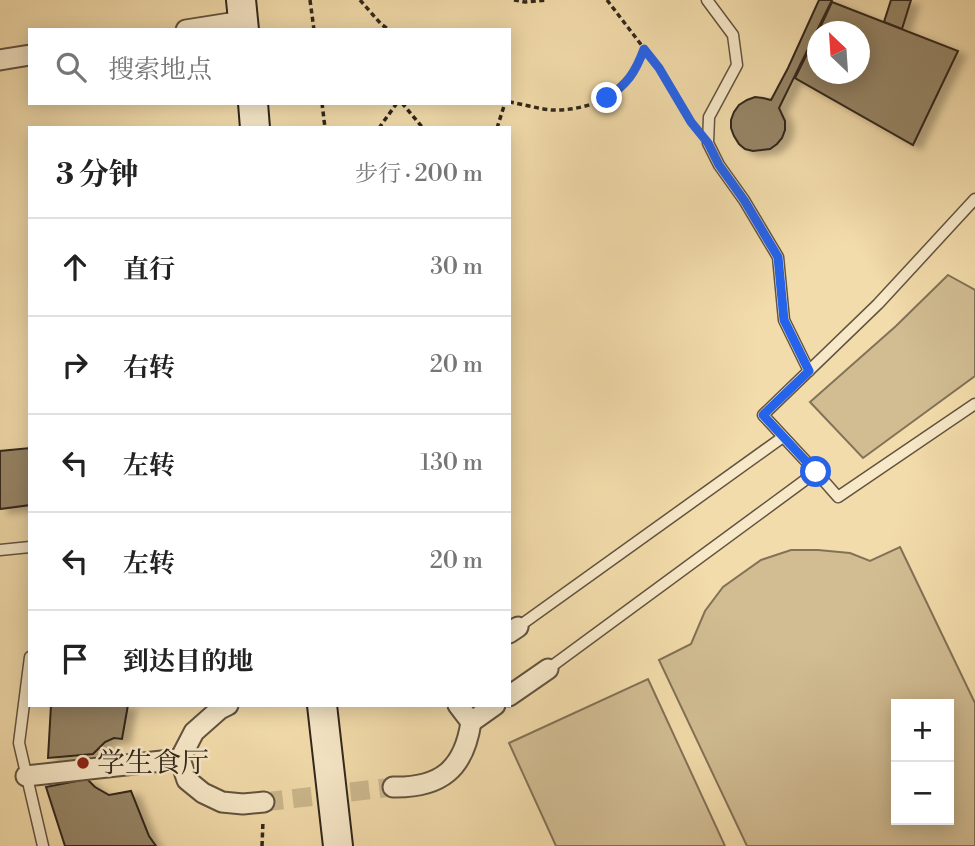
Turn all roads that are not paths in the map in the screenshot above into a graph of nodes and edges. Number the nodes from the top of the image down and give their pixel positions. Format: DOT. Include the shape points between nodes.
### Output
graph roads {
  1 [pos="707,0"];
  2 [pos="243,17"];
  3 [pos="195,28"];
  4 [pos="28,55"];
  5 [pos="0,60"];
  6 [pos="253,105"];
  7 [pos="255,126"];
  8 [pos="975,199"];
  9 [pos="809,371"];
  10 [pos="975,404"];
  11 [pos="783,437"];
  12 [pos="816,472"];
  13 [pos="28,547"];
  14 [pos="0,550"];
  15 [pos="514,630"];
  16 [pos="548,669"];
  17 [pos="28,673"];
  18 [pos="511,695"];
  19 [pos="224,707"];
  20 [pos="321,707"];
  21 [pos="460,707"];
  22 [pos="492,707"];
  23 [pos="471,722"];
  24 [pos="180,759"];
  25 [pos="26,776"];
  26 [pos="393,787"];
  27 [pos="264,802"];
  28 [pos="43,846"];
  29 [pos="338,846"];
  1 -- 9 [label="lane" via="733,35 737,65 709,117 708,143 778,257 784,320"];
  2 -- 3 [label="street"];
  4 -- 5 [label="street"];
  6 -- 7 [label="main road"];
  8 -- 9 [label="lane"];
  9 -- 11 [label="lane" via="763,415"];
  10 -- 12 [label="lane" via="838,498"];
  11 -- 12 [label="lane"];
  11 -- 15 [label="lane"];
  12 -- 16 [label="lane"];
  13 -- 14 [label="lane"];
  16 -- 18 [label="street"];
  17 -- 25 [label="lane" via="19,743"];
  19 -- 24 [label="street" via="194,732"];
  20 -- 29 [label="main road"];
  21 -- 23 [label="street"];
  22 -- 23 [label="street"];
  23 -- 26 [label="street" via="460,759 447,773 412,788"];
  24 -- 25 [label="street"];
  24 -- 27 [label="street" via="187,780 203,793 222,802"];
  25 -- 28 [label="lane"];
}
